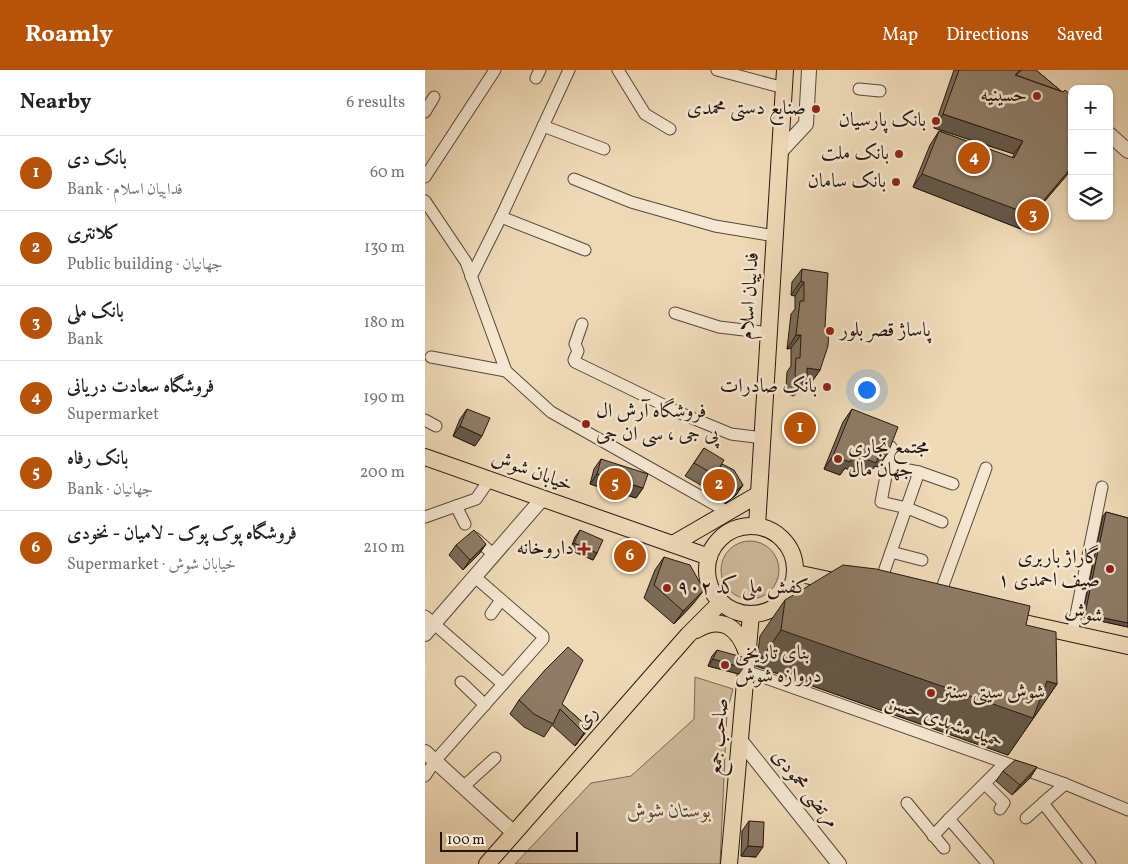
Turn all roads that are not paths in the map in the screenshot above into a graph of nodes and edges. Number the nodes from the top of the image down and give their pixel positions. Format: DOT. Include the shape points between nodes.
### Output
graph roads {
  1 [pos="495,70"];
  2 [pos="569,70"];
  3 [pos="618,70"];
  4 [pos="717,70"];
  5 [pos="785,70"];
  6 [pos="809,70"];
  7 [pos="784,88"];
  8 [pos="859,89"];
  9 [pos="880,91"];
  10 [pos="434,97"];
  11 [pos="425,112"];
  12 [pos="543,126"];
  13 [pos="670,129"];
  14 [pos="1113,138"];
  15 [pos="604,148"];
  16 [pos="1128,151"];
  17 [pos="780,152"];
  18 [pos="425,176"];
  19 [pos="574,179"];
  20 [pos="425,201"];
  21 [pos="501,217"];
  22 [pos="775,236"];
  23 [pos="585,250"];
  24 [pos="471,277"];
  25 [pos="675,313"];
  26 [pos="583,324"];
  27 [pos="769,333"];
  28 [pos="431,357"];
  29 [pos="506,371"];
  30 [pos="425,420"];
  31 [pos="436,426"];
  32 [pos="763,438"];
  33 [pos="891,447"];
  34 [pos="425,457"];
  35 [pos="888,466"];
  36 [pos="986,468"];
  37 [pos="919,472"];
  38 [pos="490,479"];
  39 [pos="953,484"];
  40 [pos="1102,487"];
  41 [pos="759,494"];
  42 [pos="542,499"];
  43 [pos="456,506"];
  44 [pos="907,508"];
  45 [pos="728,512"];
  46 [pos="425,517"];
  47 [pos="942,522"];
  48 [pos="465,524"];
  49 [pos="757,526"];
  50 [pos="475,538"];
  51 [pos="673,544"];
  52 [pos="891,552"];
  53 [pos="494,555"];
  54 [pos="709,557"];
  55 [pos="922,560"];
  56 [pos="796,573"];
  57 [pos="475,576"];
  58 [pos="877,590"];
  59 [pos="894,594"];
  60 [pos="501,600"];
  61 [pos="920,600"];
  62 [pos="721,602"];
  63 [pos="937,603"];
  64 [pos="956,608"];
  65 [pos="491,614"];
  66 [pos="751,614"];
  67 [pos="995,616"];
  68 [pos="428,624"];
  69 [pos="1072,634"];
  70 [pos="689,635"];
  71 [pos="1128,646"];
  72 [pos="747,663"];
  73 [pos="461,682"];
  74 [pos="503,684"];
  75 [pos="485,705"];
  76 [pos="740,740"];
  77 [pos="430,757"];
  78 [pos="495,758"];
  79 [pos="1005,763"];
  80 [pos="425,776"];
  81 [pos="985,784"];
  82 [pos="1065,784"];
  83 [pos="463,787"];
  84 [pos="907,803"];
  85 [pos="1043,803"];
  86 [pos="1000,809"];
  87 [pos="1128,810"];
  88 [pos="1026,818"];
  89 [pos="949,819"];
  90 [pos="514,833"];
  91 [pos="933,836"];
  92 [pos="944,848"];
  93 [pos="487,864"];
  94 [pos="729,864"];
  95 [pos="839,864"];
  96 [pos="988,864"];
  97 [pos="1089,864"];
  1 -- 18 [label="street"];
  2 -- 12 [label="street"];
  3 -- 13 [label="street" via="645,114"];
  4 -- 7 [label="street"];
  5 -- 7 [label="main road, فداییان اسلام"];
  6 -- 17 [label="street" via="806,124"];
  7 -- 17 [label="main road, فداییان اسلام"];
  8 -- 9 [label="street"];
  10 -- 11 [label="street"];
  12 -- 15 [label="street"];
  12 -- 21 [label="street"];
  14 -- 16 [label="street"];
  17 -- 22 [label="main road, فداییان اسلام"];
  19 -- 22 [label="street" via="641,205 715,226"];
  20 -- 24 [label="street" via="466,262"];
  21 -- 23 [label="street"];
  21 -- 24 [label="street"];
  22 -- 27 [label="main road, فداییان اسلام"];
  24 -- 29 [label="street"];
  25 -- 27 [label="street" via="719,328"];
  26 -- 32 [label="street" via="575,344 578,351 575,362 679,413 731,434"];
  27 -- 32 [label="main road, فداییان اسلام"];
  28 -- 29 [label="street"];
  29 -- 45 [label="street" via="551,412"];
  30 -- 31 [label="street"];
  32 -- 41 [label="main road, فداییان اسلام"];
  33 -- 35 [label="street"];
  34 -- 38 [label="main road, خیابان شوش"];
  35 -- 37 [label="street"];
  35 -- 44 [label="street" via="881,502"];
  36 -- 63 [label="street"];
  37 -- 39 [label="street"];
  37 -- 44 [label="street"];
  38 -- 42 [label="main road, خیابان شوش"];
  38 -- 43 [label="street" via="476,499"];
  40 -- 69 [label="street"];
  41 -- 45 [label="main road"];
  41 -- 49 [label="main road, فداییان اسلام"];
  42 -- 51 [label="main road, خیابان شوش"];
  42 -- 53 [label="street"];
  43 -- 46 [label="street"];
  43 -- 48 [label="street"];
  44 -- 47 [label="street"];
  44 -- 52 [label="street"];
  45 -- 51 [label="main road"];
  49 -- 54 [label="main road" via="736,528 726,533"];
  49 -- 56 [label="main road" via="779,534 786,542 792,552"];
  50 -- 53 [label="street"];
  51 -- 54 [label="main road, خیابان شوش"];
  52 -- 55 [label="street"];
  52 -- 58 [label="street"];
  53 -- 57 [label="street"];
  54 -- 62 [label="main road" via="709,583"];
  56 -- 58 [label="main road"];
  56 -- 66 [label="main road" via="791,589 781,602 773,609"];
  57 -- 60 [label="street"];
  57 -- 68 [label="street"];
  58 -- 59 [label="main road"];
  60 -- 65 [label="street"];
  60 -- 74 [label="street" via="543,637"];
  61 -- 63 [label="main road"];
  62 -- 66 [label="main road"];
  62 -- 70 [label="main road, ری"];
  63 -- 64 [label="main road"];
  66 -- 72 [label="main road, صاحب جمع"];
  67 -- 69 [label="main road, شوش"];
  68 -- 74 [label="street"];
  69 -- 71 [label="main road, شوش"];
  70 -- 72 [label="main road" via="714,623 730,627 741,640"];
  70 -- 90 [label="main road, ری"];
  72 -- 76 [label="main road, صاحب جمع"];
  72 -- 79 [label="street, حمید مشهدی حسن"];
  73 -- 75 [label="street"];
  74 -- 75 [label="street"];
  75 -- 77 [label="street"];
  76 -- 94 [label="main road, صاحب جمع"];
  76 -- 95 [label="street, مرتضی محمودی"];
  77 -- 80 [label="street"];
  77 -- 83 [label="street"];
  78 -- 83 [label="street"];
  79 -- 81 [label="street"];
  79 -- 82 [label="street, حمید مشهدی حسن"];
  81 -- 86 [label="street" via="1004,803"];
  81 -- 89 [label="street"];
  82 -- 85 [label="street"];
  82 -- 87 [label="street, حمید مشهدی حسن"];
  83 -- 90 [label="street"];
  84 -- 91 [label="street"];
  85 -- 88 [label="street"];
  85 -- 97 [label="street"];
  89 -- 91 [label="street"];
  89 -- 96 [label="street"];
  90 -- 93 [label="main road, ری"];
  91 -- 92 [label="street"];
}
